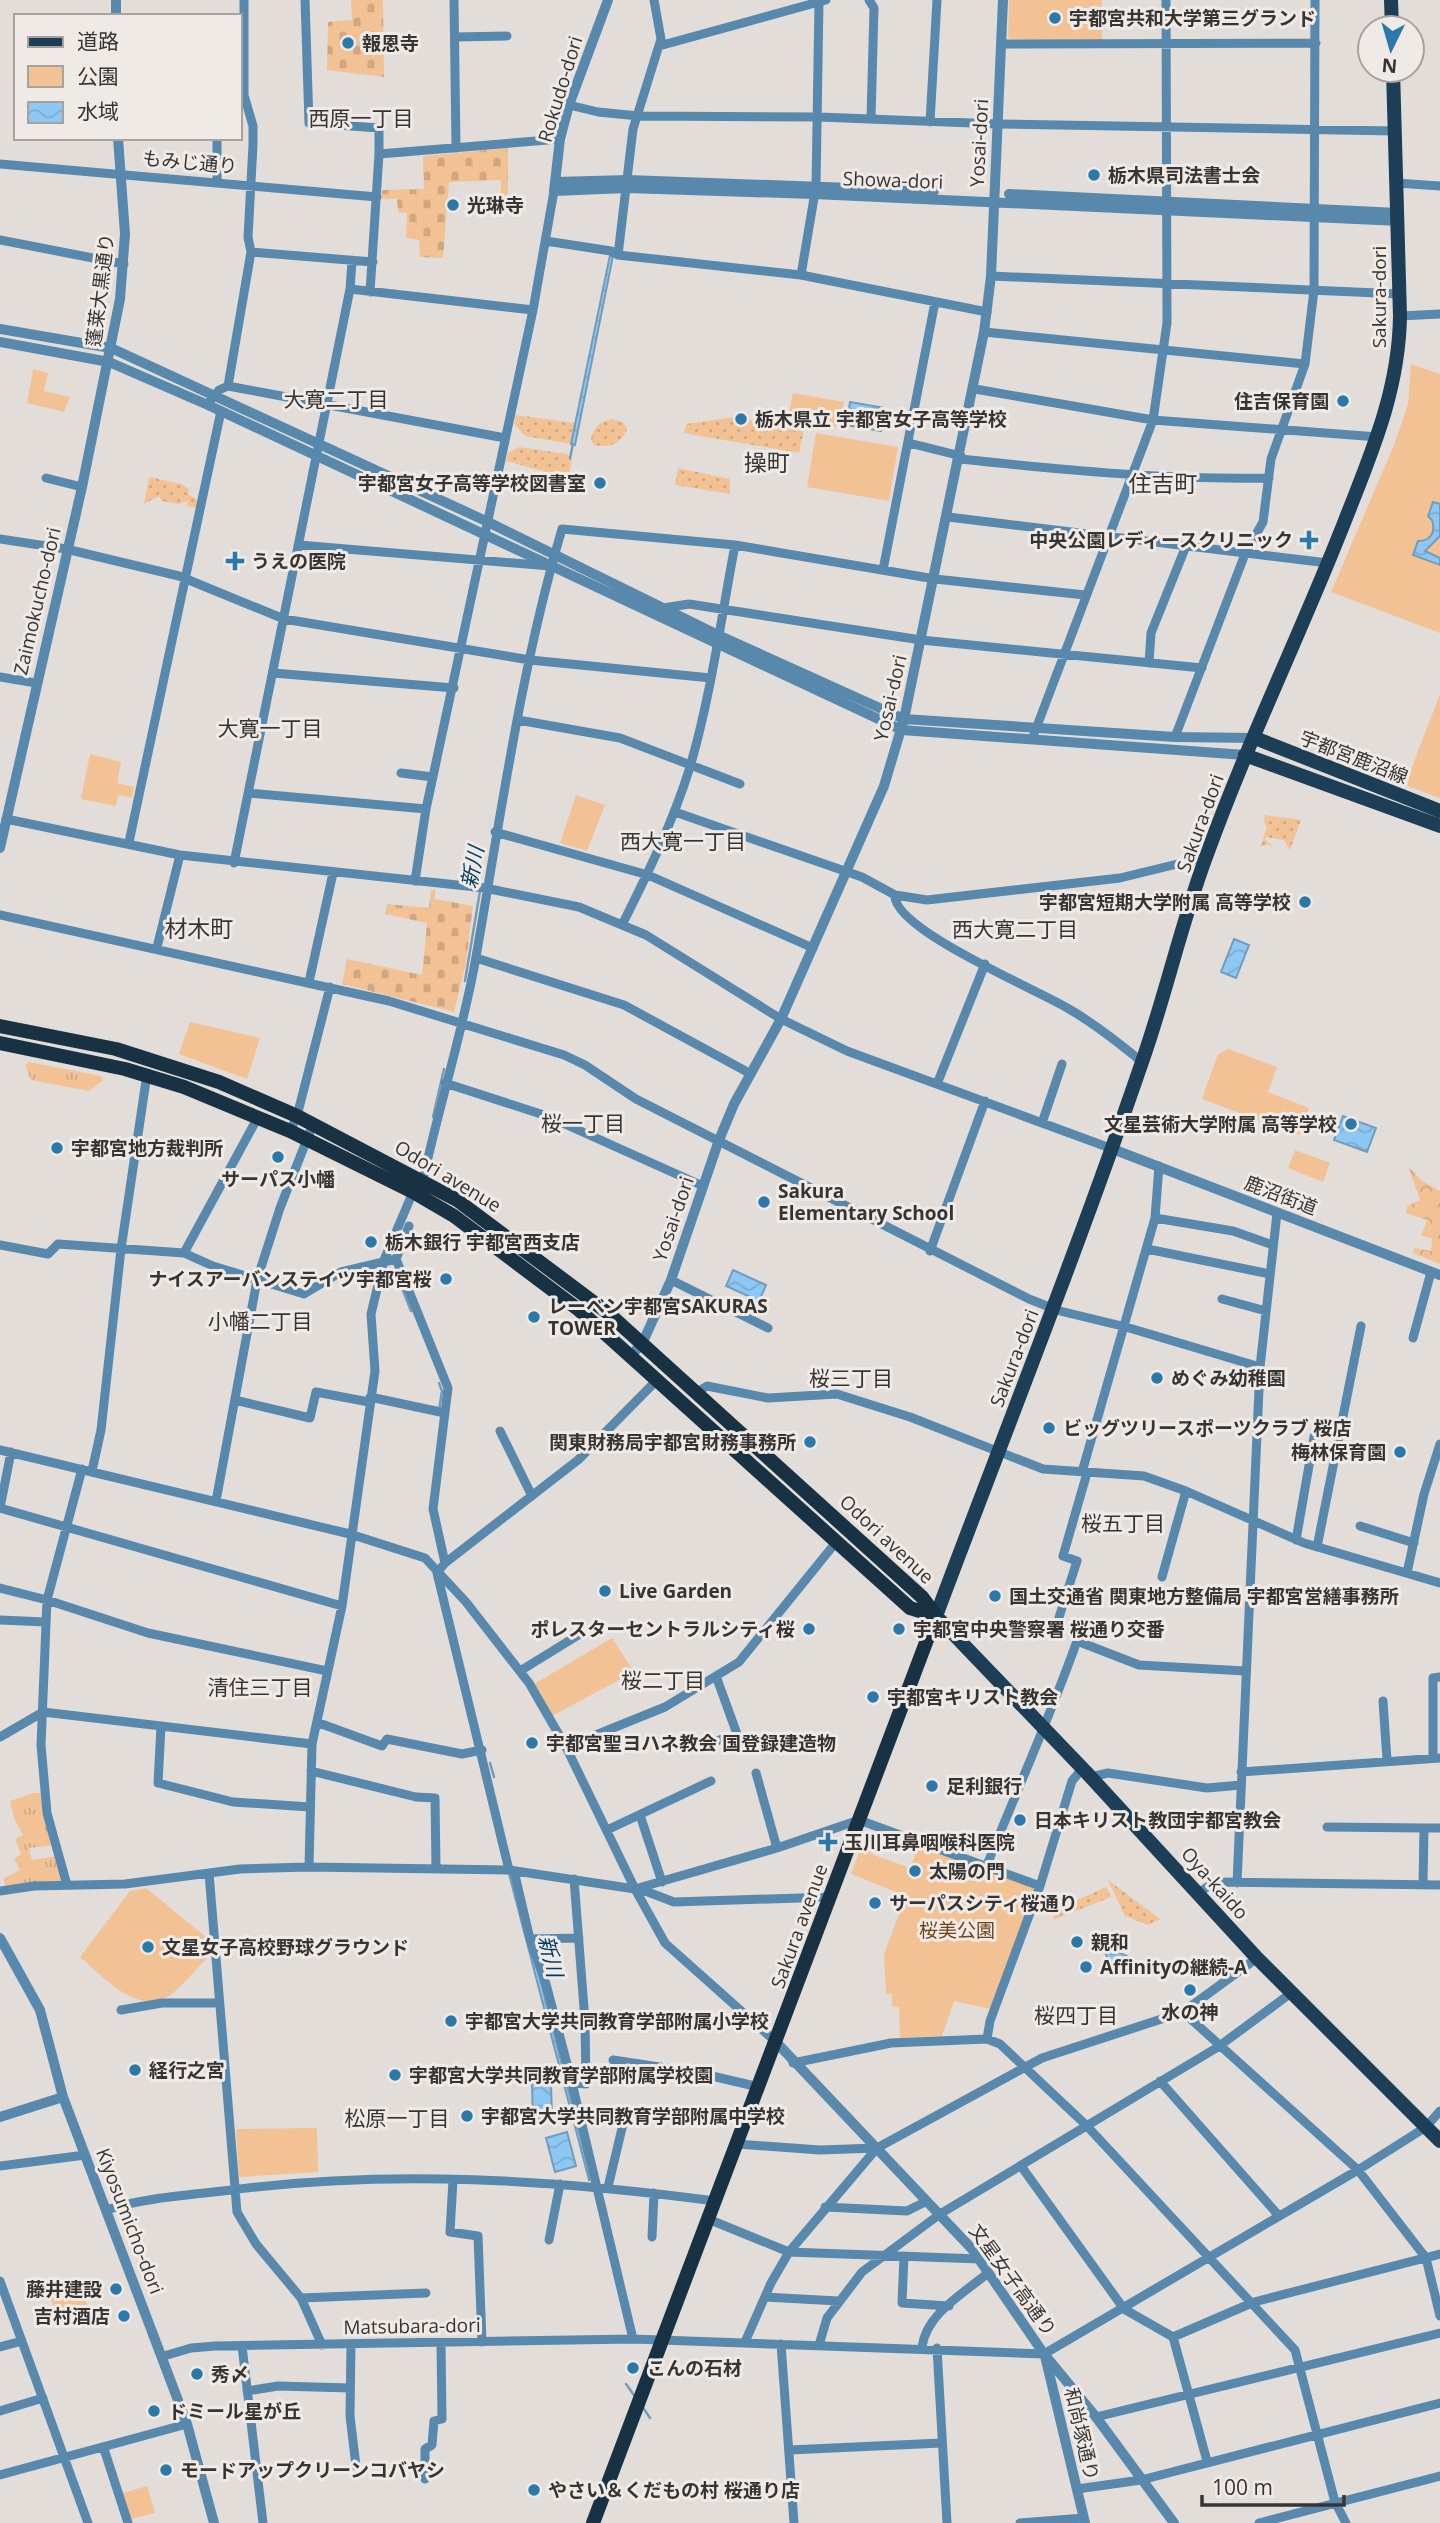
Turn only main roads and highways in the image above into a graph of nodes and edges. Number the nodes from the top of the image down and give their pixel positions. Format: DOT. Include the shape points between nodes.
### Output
graph roads {
  1 [pos="1393,84"];
  2 [pos="1255,738"];
  3 [pos="1245,755"];
  4 [pos="1440,811"];
  5 [pos="1440,826"];
  6 [pos="0,1026"];
  7 [pos="0,1043"];
  8 [pos="936,1616"];
  9 [pos="1440,2141"];
  10 [pos="593,2523"];
  1 -- 2 [label="main road, Sakura-dori" via="1400,294 1396,375 1378,437"];
  2 -- 3 [label="main road, Sakura-dori"];
  2 -- 4 [label="main road, 宇都宮鹿沼線"];
  3 -- 5 [label="main road"];
  3 -- 8 [label="main road, Sakura-dori" via="1206,857 1142,1062"];
  6 -- 8 [label="highway, Odori avenue" via="150,1058 219,1082 423,1180 478,1214 642,1343 922,1597"];
  7 -- 8 [label="highway, Odori avenue" via="147,1075 258,1117 454,1216 631,1355 910,1608"];
  8 -- 9 [label="main road, Oya-kaido" via="1257,1958"];
  8 -- 10 [label="highway, Sakura avenue"];
}
